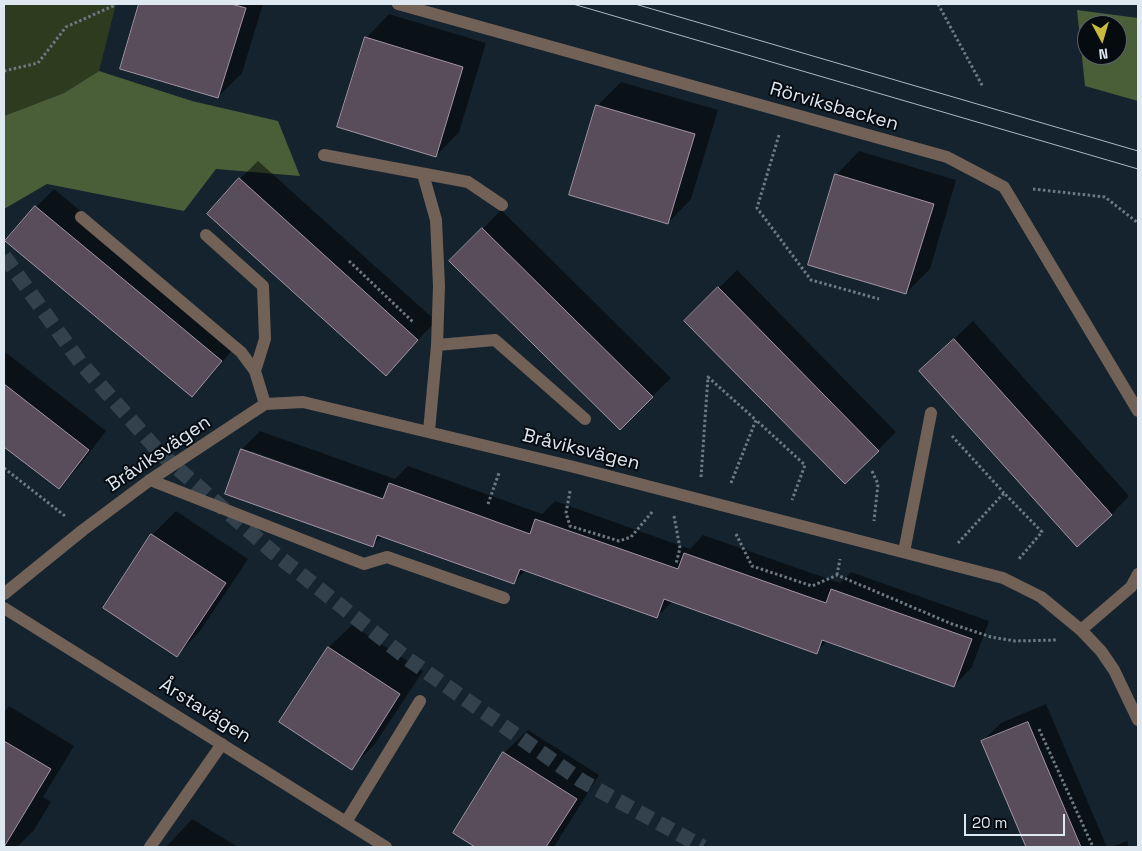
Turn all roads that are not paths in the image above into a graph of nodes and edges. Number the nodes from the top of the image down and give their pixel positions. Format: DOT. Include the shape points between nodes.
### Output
graph roads {
  1 [pos="398,4"];
  2 [pos="324,155"];
  3 [pos="423,174"];
  4 [pos="502,205"];
  5 [pos="81,217"];
  6 [pos="206,235"];
  7 [pos="437,345"];
  8 [pos="255,370"];
  9 [pos="265,404"];
  10 [pos="1138,411"];
  11 [pos="931,413"];
  12 [pos="584,419"];
  13 [pos="429,431"];
  14 [pos="150,480"];
  15 [pos="904,552"];
  16 [pos="1138,574"];
  17 [pos="4,594"];
  18 [pos="504,598"];
  19 [pos="4,608"];
  20 [pos="1081,630"];
  21 [pos="420,701"];
  22 [pos="1138,720"];
  23 [pos="222,744"];
  24 [pos="346,822"];
  25 [pos="150,847"];
  26 [pos="386,847"];
  1 -- 10 [label="street, Rörviksbacken" via="947,158 1004,187"];
  2 -- 3 [label="street"];
  3 -- 4 [label="street" via="468,182"];
  3 -- 7 [label="street" via="436,220"];
  5 -- 8 [label="street" via="241,352"];
  6 -- 8 [label="street" via="263,286 265,339"];
  7 -- 12 [label="street" via="496,340"];
  7 -- 13 [label="street"];
  8 -- 9 [label="street"];
  9 -- 13 [label="street, Bråviksvägen" via="303,402"];
  9 -- 14 [label="street, Bråviksvägen"];
  11 -- 15 [label="street"];
  13 -- 15 [label="street, Bråviksvägen"];
  14 -- 17 [label="street, Bråviksvägen"];
  14 -- 18 [label="street" via="364,564 387,557"];
  15 -- 20 [label="street, Bråviksvägen" via="1003,578 1041,597"];
  16 -- 20 [label="street" via="1131,587"];
  19 -- 23 [label="street, Årstavägen"];
  20 -- 22 [label="street, Bråviksvägen" via="1114,670"];
  21 -- 24 [label="street"];
  23 -- 24 [label="street, Årstavägen"];
  23 -- 25 [label="street"];
  24 -- 26 [label="street, Årstavägen"];
}
